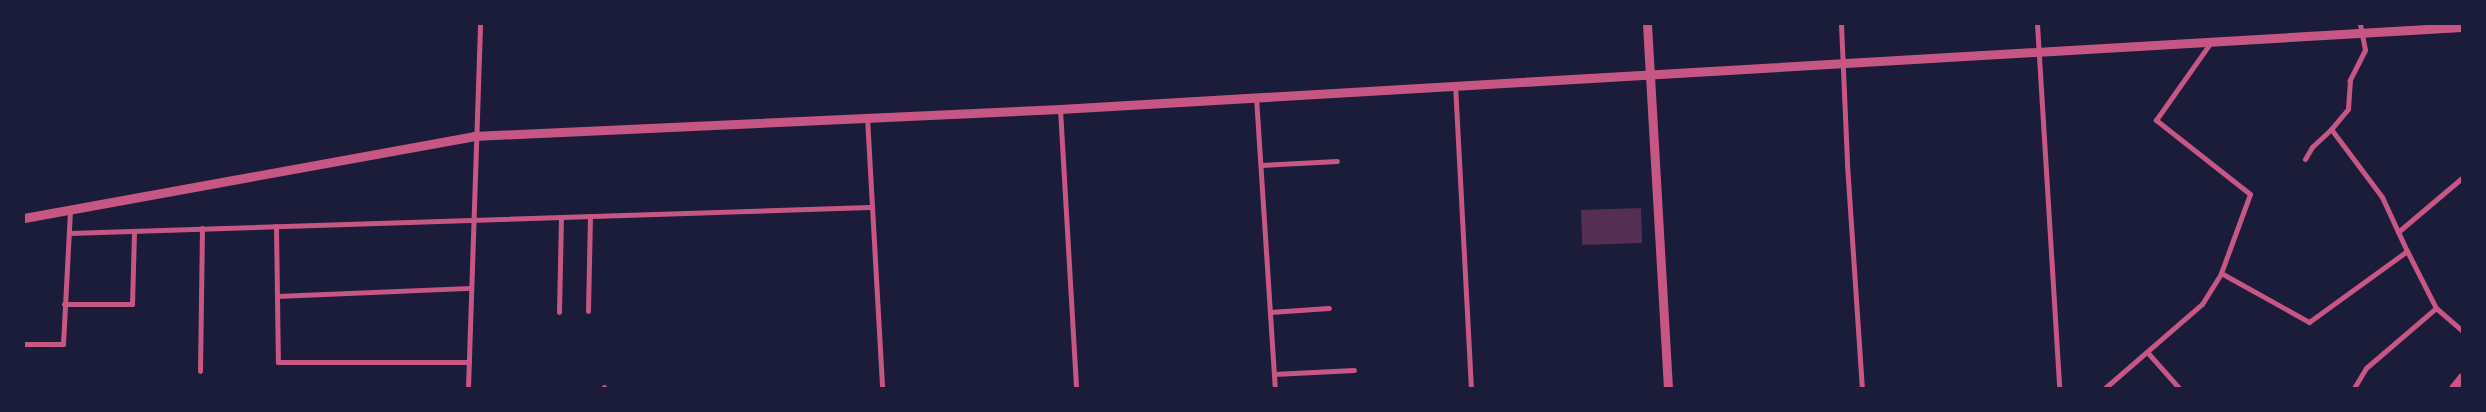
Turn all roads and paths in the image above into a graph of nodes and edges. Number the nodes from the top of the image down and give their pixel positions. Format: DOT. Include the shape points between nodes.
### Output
graph roads {
  1 [pos="480,24"];
  2 [pos="1647,24"];
  3 [pos="1841,24"];
  4 [pos="2037,24"];
  5 [pos="2360,24"];
  6 [pos="2462,27"];
  7 [pos="2362,34"];
  8 [pos="2211,41"];
  9 [pos="2038,52"];
  10 [pos="1843,62"];
  11 [pos="1650,72"];
  12 [pos="1455,83"];
  13 [pos="1256,95"];
  14 [pos="1060,109"];
  15 [pos="867,117"];
  16 [pos="2331,129"];
  17 [pos="474,136"];
  18 [pos="2305,159"];
  19 [pos="1337,161"];
  20 [pos="1260,165"];
  21 [pos="2462,178"];
  22 [pos="870,207"];
  23 [pos="70,211"];
  24 [pos="590,216"];
  25 [pos="560,217"];
  26 [pos="24,218"];
  27 [pos="472,220"];
  28 [pos="276,226"];
  29 [pos="202,228"];
  30 [pos="134,232"];
  31 [pos="2398,232"];
  32 [pos="69,233"];
  33 [pos="2407,251"];
  34 [pos="2221,273"];
  35 [pos="471,288"];
  36 [pos="277,296"];
  37 [pos="64,304"];
  38 [pos="1329,308"];
  39 [pos="2436,308"];
  40 [pos="588,311"];
  41 [pos="559,312"];
  42 [pos="1270,312"];
  43 [pos="2462,331"];
  44 [pos="24,344"];
  45 [pos="2148,354"];
  46 [pos="469,362"];
  47 [pos="1354,370"];
  48 [pos="200,371"];
  49 [pos="1274,374"];
  50 [pos="2462,377"];
  51 [pos="468,388"];
  52 [pos="882,388"];
  53 [pos="1076,388"];
  54 [pos="1275,388"];
  55 [pos="1471,388"];
  56 [pos="1668,388"];
  57 [pos="1862,388"];
  58 [pos="2059,388"];
  59 [pos="2105,388"];
  60 [pos="2179,388"];
  61 [pos="2354,388"];
  62 [pos="2453,388"];
  1 -- 17 [label="street"];
  2 -- 11 [label="street"];
  3 -- 10 [label="street"];
  4 -- 9 [label="street"];
  5 -- 7 [label="street"];
  6 -- 7 [label="street"];
  7 -- 8 [label="street"];
  7 -- 16 [label="street" via="2365,50 2350,80 2348,109"];
  8 -- 9 [label="street"];
  8 -- 34 [label="street" via="2156,120 2250,194"];
  9 -- 10 [label="street"];
  9 -- 58 [label="street"];
  10 -- 11 [label="street"];
  10 -- 57 [label="street"];
  11 -- 12 [label="street"];
  11 -- 56 [label="street"];
  12 -- 13 [label="street"];
  12 -- 55 [label="street"];
  13 -- 14 [label="street"];
  13 -- 20 [label="street"];
  14 -- 15 [label="street"];
  14 -- 53 [label="street"];
  15 -- 17 [label="street"];
  15 -- 22 [label="street"];
  16 -- 18 [label="street" via="2312,147"];
  16 -- 31 [label="street" via="2382,197"];
  17 -- 23 [label="street"];
  17 -- 27 [label="street"];
  19 -- 20 [label="street"];
  20 -- 42 [label="street"];
  21 -- 31 [label="street"];
  22 -- 24 [label="street"];
  22 -- 52 [label="street"];
  23 -- 26 [label="street"];
  23 -- 32 [label="street"];
  24 -- 25 [label="street"];
  24 -- 40 [label="street"];
  25 -- 27 [label="street"];
  25 -- 41 [label="street"];
  27 -- 28 [label="street"];
  27 -- 35 [label="street"];
  28 -- 29 [label="street"];
  28 -- 36 [label="street"];
  29 -- 30 [label="street"];
  29 -- 48 [label="street"];
  30 -- 32 [label="street"];
  30 -- 37 [label="street" via="132,304"];
  31 -- 33 [label="street"];
  32 -- 37 [label="street"];
  33 -- 34 [label="street" via="2309,322"];
  33 -- 39 [label="street"];
  34 -- 45 [label="street" via="2202,304"];
  35 -- 36 [label="street"];
  35 -- 46 [label="street"];
  36 -- 46 [label="street" via="278,362"];
  37 -- 44 [label="street" via="63,344"];
  38 -- 42 [label="street"];
  39 -- 43 [label="street"];
  39 -- 61 [label="street" via="2366,368"];
  42 -- 49 [label="street"];
  45 -- 59 [label="street"];
  45 -- 60 [label="street"];
  46 -- 51 [label="street"];
  47 -- 49 [label="street"];
  49 -- 54 [label="street"];
  50 -- 62 [label="street"];
}
